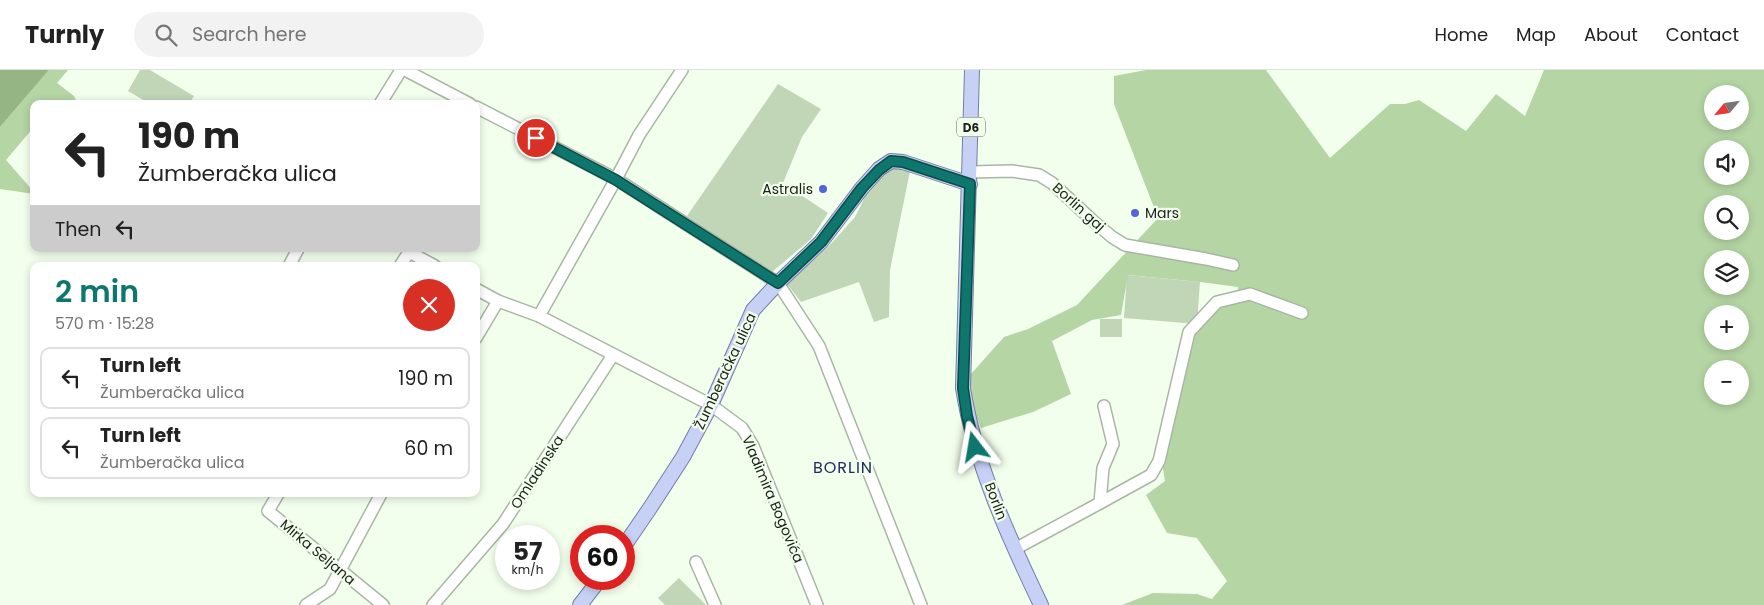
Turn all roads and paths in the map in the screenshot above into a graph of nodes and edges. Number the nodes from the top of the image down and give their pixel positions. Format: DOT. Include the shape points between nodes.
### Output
graph roads {
  1 [pos="401,70"];
  2 [pos="405,70"];
  3 [pos="682,70"];
  4 [pos="972,70"];
  5 [pos="382,100"];
  6 [pos="462,100"];
  7 [pos="480,109"];
  8 [pos="970,178"];
  9 [pos="616,180"];
  10 [pos="409,252"];
  11 [pos="428,262"];
  12 [pos="1232,265"];
  13 [pos="778,283"];
  14 [pos="480,291"];
  15 [pos="498,300"];
  16 [pos="1302,313"];
  17 [pos="539,316"];
  18 [pos="480,331"];
  19 [pos="613,356"];
  20 [pos="711,405"];
  21 [pos="1104,406"];
  22 [pos="276,497"];
  23 [pos="379,497"];
  24 [pos="1100,503"];
  25 [pos="635,530"];
  26 [pos="1014,549"];
  27 [pos="696,562"];
  28 [pos="340,571"];
  29 [pos="592,590"];
  30 [pos="306,605"];
  31 [pos="383,605"];
  32 [pos="432,605"];
  33 [pos="580,605"];
  34 [pos="715,605"];
  35 [pos="817,605"];
  36 [pos="921,605"];
  37 [pos="1041,605"];
  1 -- 5 [label="street"];
  2 -- 6 [label="street"];
  3 -- 9 [label="street" via="639,135"];
  4 -- 8 [label="main road, D6"];
  7 -- 9 [label="street"];
  8 -- 12 [label="street, Borlin gaj" via="1012,171 1039,175 1052,182 1125,245"];
  8 -- 13 [label="main road, Žumberačka ulica" via="891,161 862,188 821,242"];
  8 -- 26 [label="main road, Borlin / D6" via="963,388 975,447"];
  9 -- 13 [label="street"];
  9 -- 17 [label="street"];
  10 -- 11 [label="street"];
  13 -- 20 [label="main road, Žumberačka ulica" via="753,310"];
  13 -- 36 [label="street" via="818,346"];
  14 -- 15 [label="street, Vladimira Bogovića"];
  15 -- 17 [label="street, Vladimira Bogovića"];
  15 -- 18 [label="street"];
  16 -- 24 [label="street" via="1250,294 1217,302 1189,332 1159,461 1151,476"];
  17 -- 19 [label="street, Vladimira Bogovića"];
  19 -- 20 [label="street, Vladimira Bogovića"];
  19 -- 32 [label="street, Omladinska" via="502,524"];
  20 -- 25 [label="main road, Žumberačka ulica" via="683,457"];
  20 -- 35 [label="street, Vladimira Bogovića" via="742,428 753,446"];
  21 -- 24 [label="street" via="1113,444 1103,468"];
  22 -- 28 [label="street, Mirka Seljana" via="268,511"];
  23 -- 28 [label="street"];
  24 -- 26 [label="street"];
  26 -- 37 [label="main road, Borlin / D6"];
  27 -- 34 [label="street"];
  28 -- 30 [label="street" via="330,589"];
  28 -- 31 [label="street, Mirka Seljana"];
  29 -- 33 [label="main road"];
}
